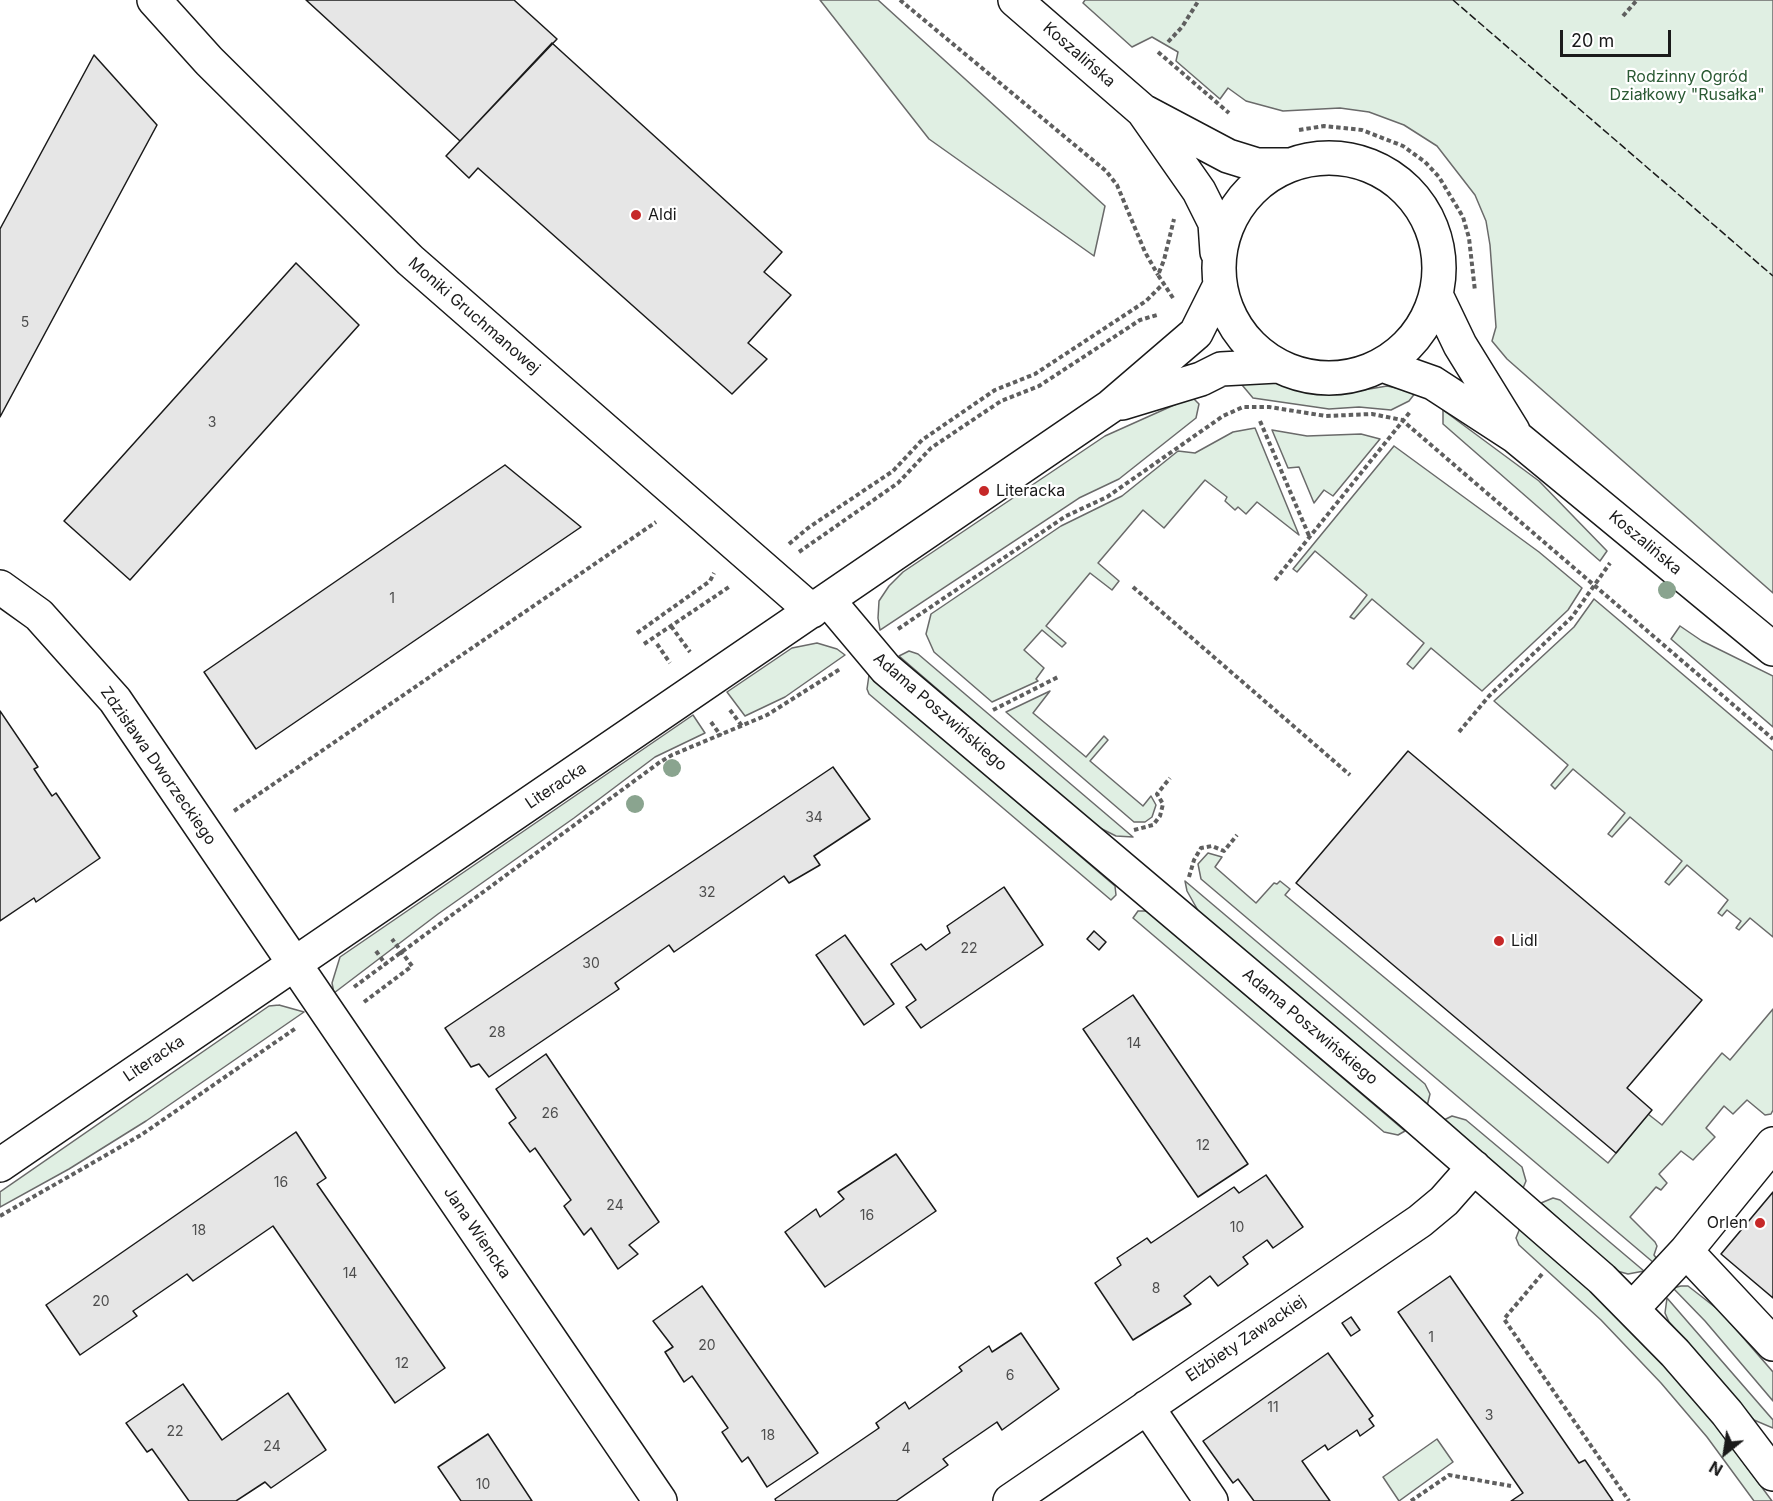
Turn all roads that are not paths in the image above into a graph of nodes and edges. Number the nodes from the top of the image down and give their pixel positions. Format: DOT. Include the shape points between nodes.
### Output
graph roads {
  1 [pos="154,0"];
  2 [pos="1015,0"];
  3 [pos="1143,111"];
  4 [pos="1289,165"];
  5 [pos="1218,254"];
  6 [pos="1219,287"];
  7 [pos="1437,297"];
  8 [pos="1277,366"];
  9 [pos="1385,366"];
  10 [pos="1111,406"];
  11 [pos="1516,436"];
  12 [pos="0,587"];
  13 [pos="820,606"];
  14 [pos="1773,649"];
  15 [pos="294,964"];
  16 [pos="1773,1144"];
  17 [pos="0,1164"];
  18 [pos="1474,1167"];
  19 [pos="1686,1251"];
  20 [pos="1633,1308"];
  21 [pos="1773,1344"];
  22 [pos="1147,1407"];
  23 [pos="1773,1474"];
  24 [pos="660,1501"];
  25 [pos="1010,1501"];
  26 [pos="1211,1501"];
  1 -- 13 [label="street, Moniki Gruchmanowej" via="209,61 410,260"];
  2 -- 3 [label="street, Koszalińska"];
  3 -- 4 [label="street, Koszalińska" via="1228,156 1257,165"];
  3 -- 5 [label="street, Koszalińska" via="1199,191 1215,223"];
  4 -- 5 [label="street" via="1256,185 1231,215"];
  4 -- 7 [label="street" via="1328,158 1367,164 1406,188 1430,224 1440,262"];
  5 -- 6 [label="street, Koszalińska"];
  6 -- 8 [label="street" via="1230,320 1248,345"];
  6 -- 10 [label="street, Literacka" via="1196,333"];
  7 -- 9 [label="street" via="1417,337"];
  7 -- 11 [label="street, Koszalińska" via="1460,345"];
  8 -- 9 [label="street" via="1326,377 1350,377"];
  8 -- 10 [label="street, Literacka" via="1221,369 1201,379"];
  9 -- 11 [label="street, Koszalińska" via="1433,383"];
  10 -- 13 [label="street, Literacka"];
  11 -- 14 [label="street, Koszalińska"];
  12 -- 15 [label="street, Zdzisława Dworzeckiego" via="39,615 115,699"];
  13 -- 15 [label="street, Literacka"];
  13 -- 18 [label="street, Adama Poszwińskiego" via="886,669"];
  15 -- 17 [label="street, Literacka"];
  15 -- 24 [label="street, Jana Wiencka"];
  16 -- 19 [label="street"];
  18 -- 20 [label="street, Adama Poszwińskiego"];
  18 -- 22 [label="street, Elżbiety Zawackiej" via="1420,1221"];
  19 -- 20 [label="street"];
  19 -- 21 [label="street"];
  20 -- 23 [label="street, Adama Poszwińskiego" via="1727,1413"];
  22 -- 25 [label="street, Elżbiety Zawackiej"];
  22 -- 26 [label="street"];
}
